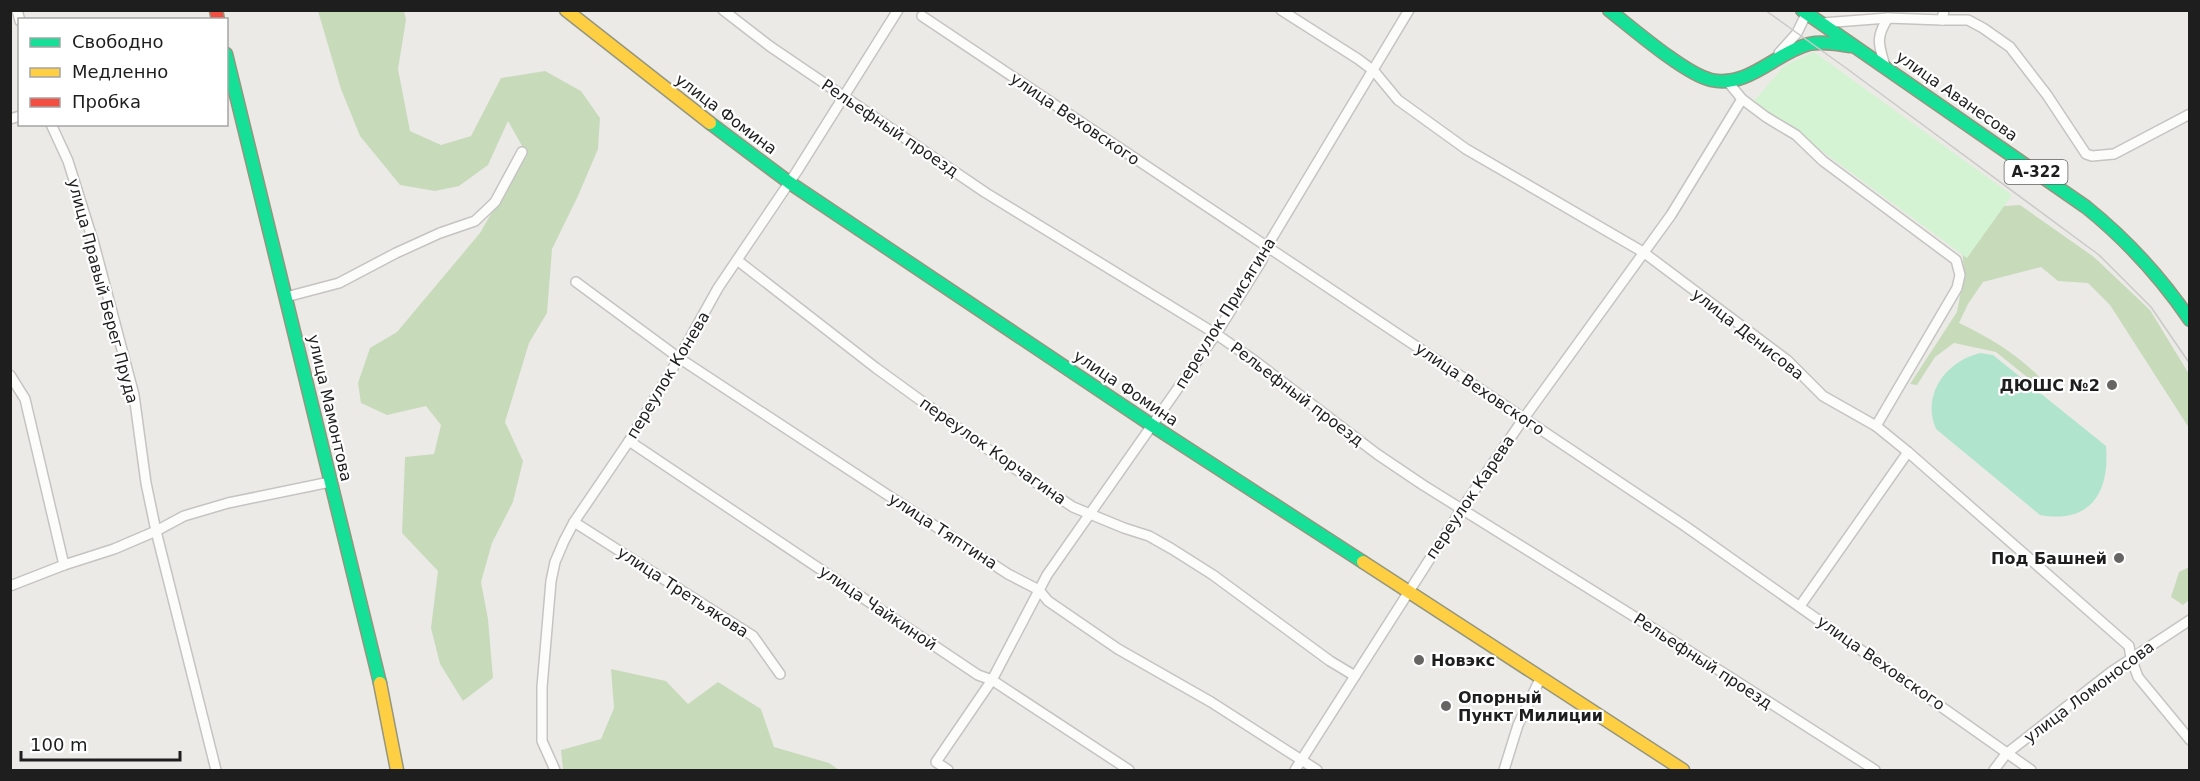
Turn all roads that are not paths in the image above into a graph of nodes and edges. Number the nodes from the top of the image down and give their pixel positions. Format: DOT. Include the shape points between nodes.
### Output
graph roads {
  1 [pos="566,10"];
  2 [pos="723,10"];
  3 [pos="898,10"];
  4 [pos="1281,10"];
  5 [pos="1409,10"];
  6 [pos="1608,10"];
  7 [pos="1805,11"];
  8 [pos="1943,15"];
  9 [pos="922,16"];
  10 [pos="1888,18"];
  11 [pos="1822,23"];
  12 [pos="1859,49"];
  13 [pos="228,63"];
  14 [pos="1769,64"];
  15 [pos="1886,66"];
  16 [pos="1374,71"];
  17 [pos="1728,82"];
  18 [pos="843,97"];
  19 [pos="1742,99"];
  20 [pos="2190,114"];
  21 [pos="52,126"];
  22 [pos="522,152"];
  23 [pos="790,183"];
  24 [pos="1266,248"];
  25 [pos="1643,252"];
  26 [pos="737,260"];
  27 [pos="576,282"];
  28 [pos="286,297"];
  29 [pos="2190,320"];
  30 [pos="1216,334"];
  31 [pos="679,358"];
  32 [pos="10,375"];
  33 [pos="1524,418"];
  34 [pos="1153,426"];
  35 [pos="1876,426"];
  36 [pos="629,441"];
  37 [pos="1908,452"];
  38 [pos="330,482"];
  39 [pos="1461,510"];
  40 [pos="1091,513"];
  41 [pos="574,522"];
  42 [pos="156,531"];
  43 [pos="64,565"];
  44 [pos="10,586"];
  45 [pos="1039,590"];
  46 [pos="1407,591"];
  47 [pos="1800,606"];
  48 [pos="2190,620"];
  49 [pos="2131,658"];
  50 [pos="780,674"];
  51 [pos="1355,676"];
  52 [pos="1541,677"];
  53 [pos="992,680"];
  54 [pos="2190,740"];
  55 [pos="2007,754"];
  56 [pos="1301,760"];
  57 [pos="216,771"];
  58 [pos="397,771"];
  59 [pos="555,771"];
  60 [pos="948,771"];
  61 [pos="1129,771"];
  62 [pos="1295,771"];
  63 [pos="1317,771"];
  64 [pos="1504,771"];
  65 [pos="1683,771"];
  66 [pos="1875,771"];
  67 [pos="1994,771"];
  68 [pos="2031,771"];
  1 -- 23 [label="main road, улица Фомина"];
  2 -- 18 [label="street, Рельефный проезд"];
  3 -- 18 [label="street, переулок Конева"];
  4 -- 16 [label="street, улица Денисова"];
  5 -- 16 [label="street, переулок Присягина"];
  6 -- 17 [label="main road" via="1689,69 1709,80"];
  7 -- 11 [label="main road, улица Аванесова / А-322"];
  7 -- 14 [label="street" via="1797,33"];
  8 -- 10 [label="street"];
  8 -- 20 [label="street" via="1968,20 2010,47 2086,154 2114,154"];
  9 -- 24 [label="street, улица Веховского"];
  10 -- 11 [label="street"];
  10 -- 15 [label="street" via="1878,44"];
  11 -- 12 [label="main road, улица Аванесова / А-322"];
  12 -- 14 [label="main road, улица Аванесова / А-322" via="1841,43 1811,43"];
  12 -- 15 [label="main road, улица Аванесова / А-322"];
  13 -- 28 [label="main road, улица Мамонтова"];
  14 -- 17 [label="main road, улица Аванесова / А-322"];
  15 -- 29 [label="main road, улица Аванесова / А-322" via="2114,229 2150,264"];
  16 -- 24 [label="street, переулок Присягина"];
  16 -- 25 [label="street, улица Денисова" via="1398,100 1466,149"];
  17 -- 19 [label="street"];
  18 -- 23 [label="street, переулок Конева"];
  18 -- 30 [label="street, Рельефный проезд" via="986,193"];
  19 -- 25 [label="street, переулок Карева" via="1671,215"];
  19 -- 35 [label="street" via="1796,135 1823,160 1956,260 1960,275 1957,288"];
  21 -- 42 [label="street, улица Правый Берег Пруда" via="68,161 134,394"];
  22 -- 28 [label="street" via="495,202 475,222 440,232 339,283"];
  23 -- 26 [label="street, переулок Конева"];
  23 -- 34 [label="main road, улица Фомина"];
  24 -- 30 [label="street, переулок Присягина"];
  24 -- 33 [label="street, улица Веховского"];
  25 -- 33 [label="street, переулок Карева"];
  25 -- 35 [label="street, улица Денисова" via="1786,360 1823,396"];
  26 -- 31 [label="street, переулок Конева"];
  26 -- 40 [label="street, переулок Корчагина" via="1011,466 1073,507"];
  27 -- 31 [label="street, улица Тяптина"];
  28 -- 38 [label="main road, улица Мамонтова"];
  30 -- 34 [label="street, переулок Присягина"];
  30 -- 39 [label="street, Рельефный проезд" via="1377,454"];
  31 -- 36 [label="street, переулок Конева"];
  31 -- 45 [label="street, улица Тяптина" via="1008,574"];
  32 -- 43 [label="street" via="25,399"];
  33 -- 39 [label="street, переулок Карева"];
  33 -- 47 [label="street, улица Веховского"];
  34 -- 40 [label="street, переулок Присягина"];
  34 -- 46 [label="main road, улица Фомина"];
  35 -- 37 [label="street, улица Денисова"];
  36 -- 41 [label="street, переулок Конева"];
  36 -- 53 [label="street, улица Чайкиной" via="978,675"];
  37 -- 47 [label="street"];
  37 -- 49 [label="street, улица Денисова" via="2129,646"];
  38 -- 42 [label="street" via="228,502 184,516"];
  38 -- 58 [label="main road, улица Мамонтова" via="362,605"];
  39 -- 46 [label="street, переулок Карева"];
  39 -- 66 [label="street, Рельефный проезд"];
  40 -- 45 [label="street, переулок Присягина"];
  40 -- 51 [label="street, переулок Корчагина" via="1172,549"];
  41 -- 50 [label="street, улица Третьякова" via="753,636"];
  41 -- 59 [label="street, переулок Конева" via="555,562 548,604 542,741"];
  42 -- 43 [label="street"];
  42 -- 57 [label="street, улица Правый Берег Пруда"];
  43 -- 44 [label="street"];
  45 -- 53 [label="street, переулок Присягина"];
  45 -- 56 [label="street, улица Тяптина" via="1048,601 1118,649"];
  46 -- 51 [label="street, переулок Карева"];
  46 -- 52 [label="main road, улица Фомина"];
  47 -- 55 [label="street, улица Веховского"];
  48 -- 49 [label="street, улица Ломоносова"];
  49 -- 54 [label="street, улица Денисова" via="2138,677"];
  49 -- 55 [label="street, улица Ломоносова"];
  51 -- 56 [label="street, переулок Карева"];
  52 -- 64 [label="street" via="1518,725"];
  52 -- 65 [label="main road, улица Фомина"];
  53 -- 60 [label="street, переулок Присягина" via="936,762"];
  53 -- 61 [label="street, улица Чайкиной"];
  55 -- 67 [label="street, улица Ломоносова"];
  55 -- 68 [label="street, улица Веховского"];
  56 -- 62 [label="street, переулок Карева"];
  56 -- 63 [label="street, улица Тяптина"];
}
